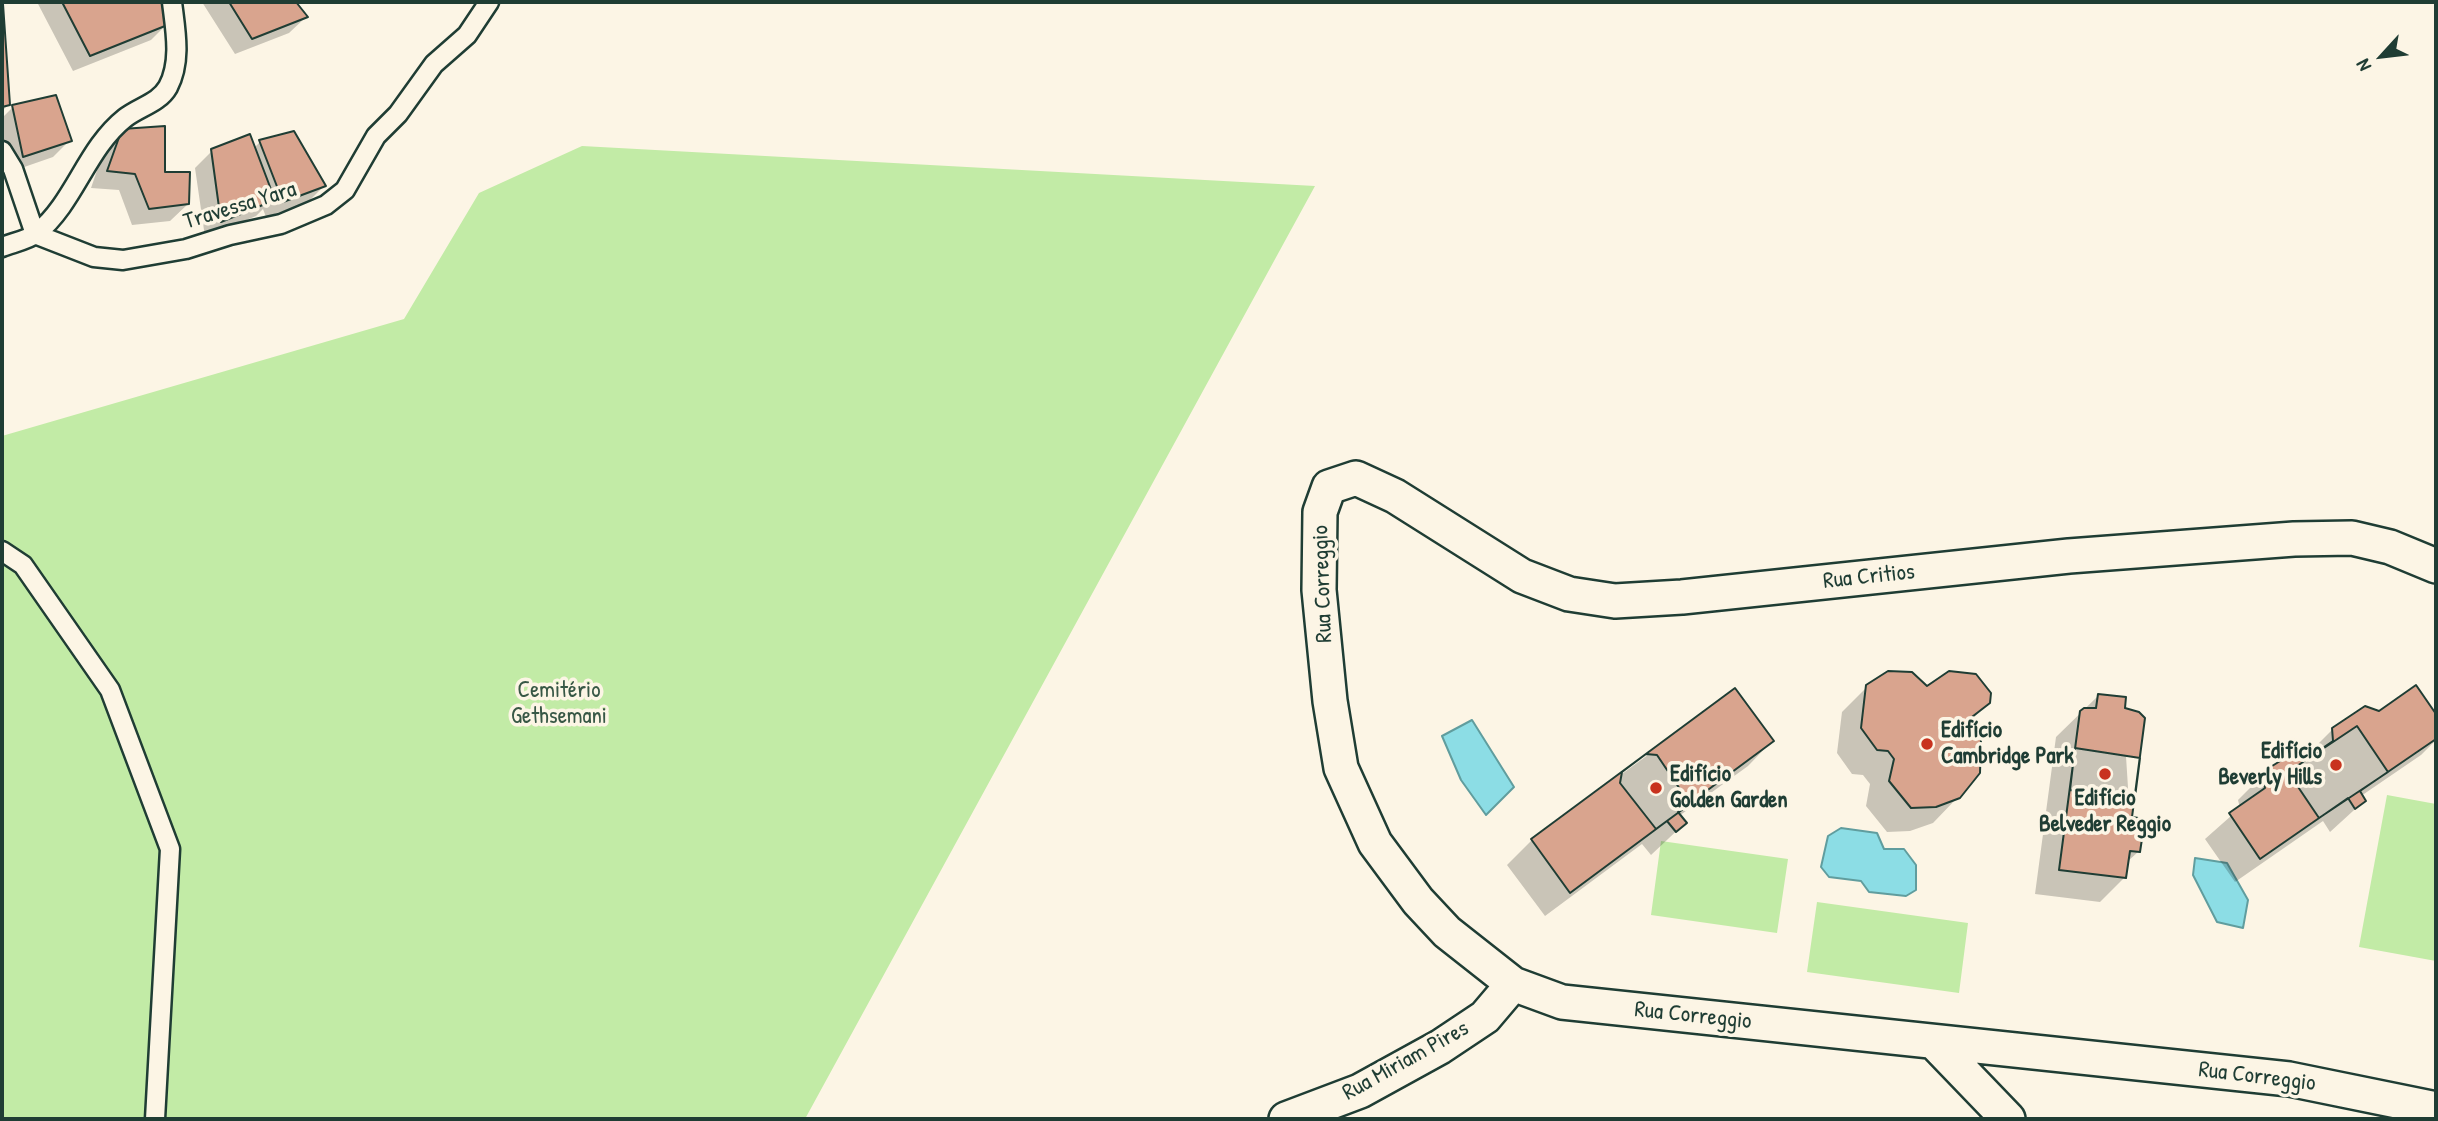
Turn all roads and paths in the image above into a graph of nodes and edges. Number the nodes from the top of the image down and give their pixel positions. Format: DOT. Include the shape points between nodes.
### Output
graph roads {
  1 [pos="172,2"];
  2 [pos="489,2"];
  3 [pos="2,151"];
  4 [pos="35,234"];
  5 [pos="2,247"];
  6 [pos="1329,487"];
  7 [pos="2,551"];
  8 [pos="2436,566"];
  9 [pos="1513,984"];
  10 [pos="1934,1042"];
  11 [pos="2436,1109"];
  12 [pos="155,1119"];
  13 [pos="1286,1119"];
  14 [pos="2008,1119"];
  1 -- 4 [label="lane" via="177,39 168,87 157,100 125,118 101,144 72,191"];
  2 -- 4 [label="lane, Travessa Yara" via="467,35 435,64 376,136 345,190 326,205 281,224 122,260 94,257"];
  3 -- 4 [label="lane" via="13,169"];
  4 -- 5 [label="lane"];
  6 -- 8 [label="street, Rua Critios" via="1356,478 1395,496 1522,576 1569,594 1615,601 2069,556 2294,539 2351,538 2390,547"];
  6 -- 9 [label="street, Rua Correggio" via="1320,512 1319,590 1341,768 1375,844 1418,901 1447,932"];
  7 -- 12 [label="lane" via="23,565 110,690 170,849"];
  9 -- 10 [label="street, Rua Correggio" via="1562,1002"];
  9 -- 13 [label="street, Rua Miriam Pires" via="1485,1017 1440,1047 1360,1091"];
  10 -- 11 [label="street, Rua Correggio" via="2289,1079"];
  10 -- 14 [label="street"];
}
